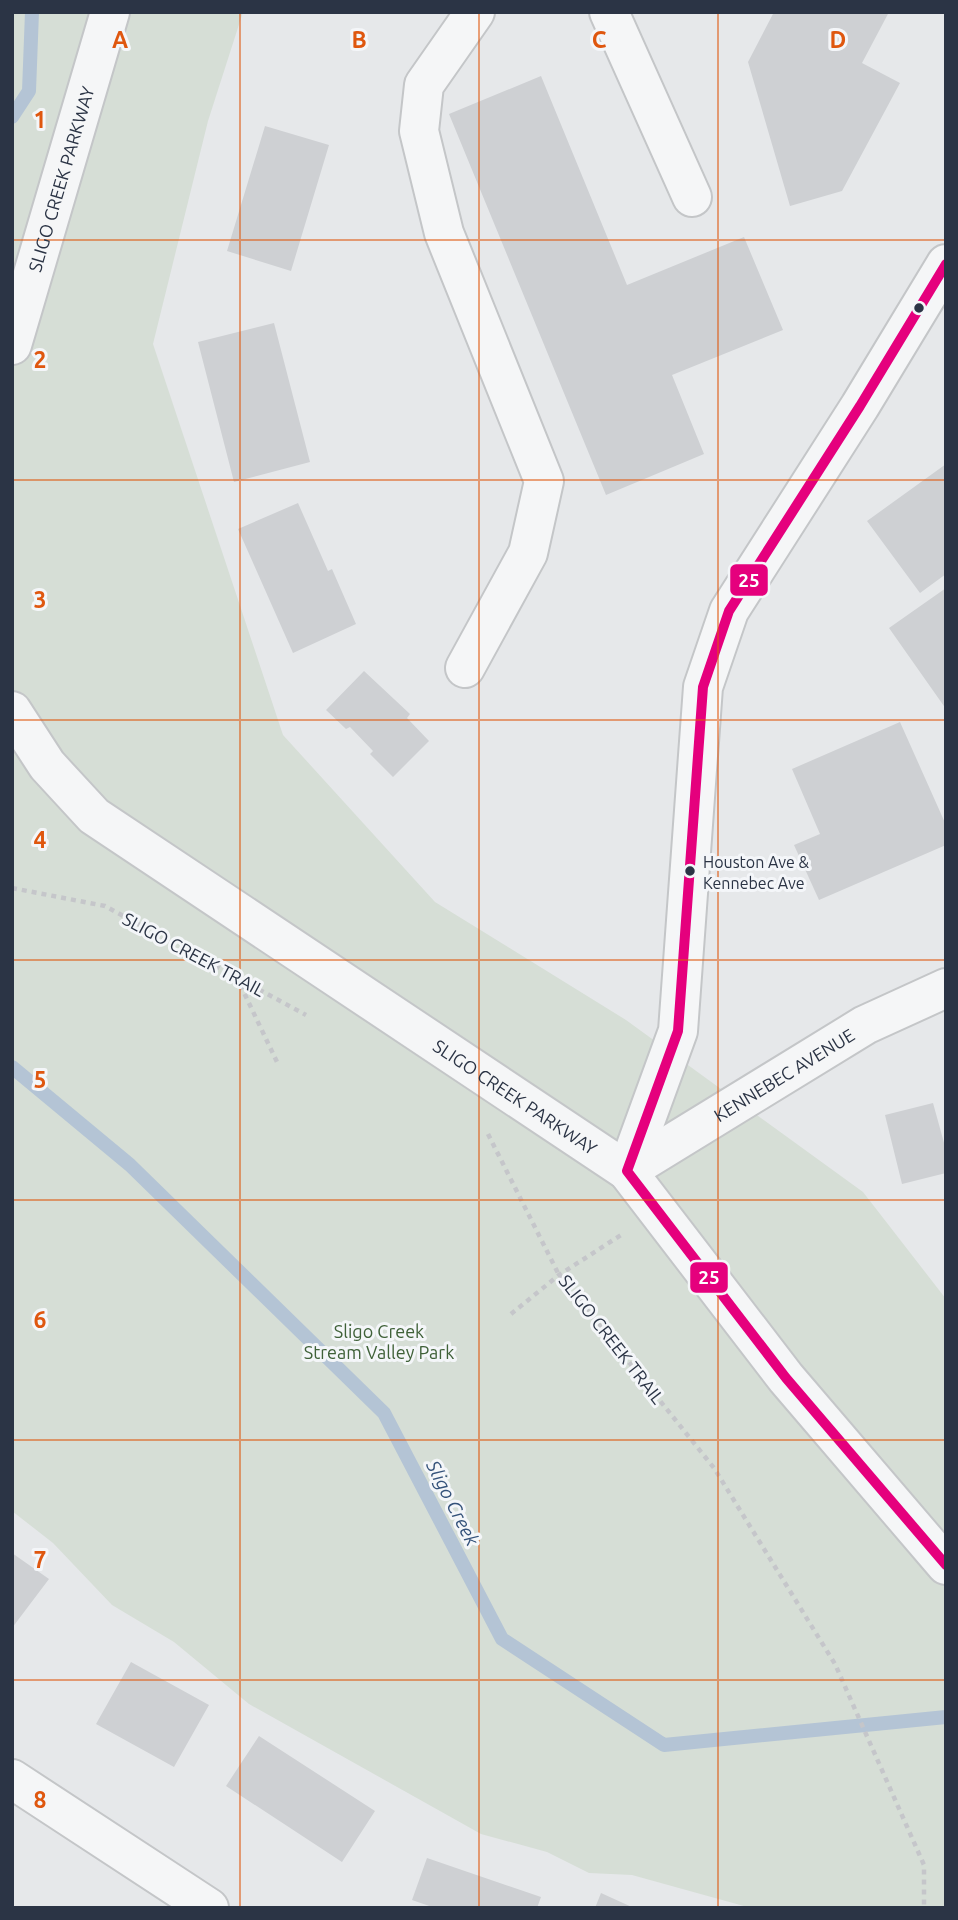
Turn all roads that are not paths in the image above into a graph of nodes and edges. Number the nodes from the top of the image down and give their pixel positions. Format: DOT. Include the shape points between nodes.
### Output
graph roads {
  1 [pos="110,12"];
  2 [pos="475,12"];
  3 [pos="609,12"];
  4 [pos="692,197"];
  5 [pos="946,264"];
  6 [pos="12,345"];
  7 [pos="465,668"];
  8 [pos="12,710"];
  9 [pos="946,988"];
  10 [pos="626,1171"];
  11 [pos="946,1565"];
  12 [pos="12,1779"];
  13 [pos="209,1908"];
  1 -- 6 [label="street, SLIGO CREEK PARKWAY"];
  2 -- 7 [label="street" via="424,85 419,131 444,233 544,481 528,553"];
  3 -- 4 [label="street"];
  5 -- 10 [label="street" via="729,611 703,687 678,1031"];
  8 -- 10 [label="street, SLIGO CREEK PARKWAY" via="47,765 94,816"];
  9 -- 10 [label="street, KENNEBEC AVENUE" via="865,1025"];
  10 -- 11 [label="street, SLIGO CREEK PARKWAY" via="786,1378"];
  12 -- 13 [label="street"];
}
